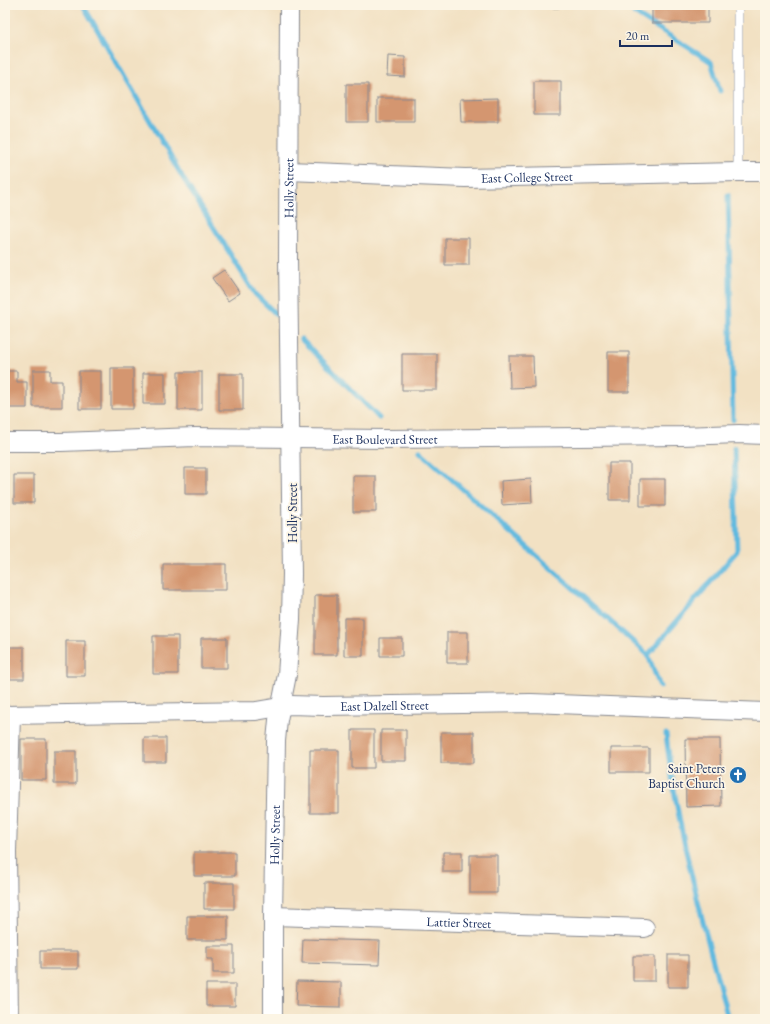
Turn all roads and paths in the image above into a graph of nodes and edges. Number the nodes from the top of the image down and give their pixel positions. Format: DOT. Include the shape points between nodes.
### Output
graph roads {
  1 [pos="290,5"];
  2 [pos="738,5"];
  3 [pos="288,171"];
  4 [pos="738,172"];
  5 [pos="765,172"];
  6 [pos="765,435"];
  7 [pos="291,438"];
  8 [pos="5,442"];
  9 [pos="280,706"];
  10 [pos="765,712"];
  11 [pos="8,715"];
  12 [pos="273,916"];
  13 [pos="645,928"];
  14 [pos="9,1019"];
  15 [pos="273,1019"];
  1 -- 3 [label="street, Holly Street"];
  2 -- 4 [label="lane"];
  3 -- 4 [label="street, East College Street" via="465,178"];
  3 -- 7 [label="street, Holly Street"];
  4 -- 5 [label="street, East College Street"];
  6 -- 7 [label="street, East Boulevard Street"];
  7 -- 8 [label="street, East Boulevard Street" via="194,437"];
  7 -- 9 [label="street, Holly Street" via="291,619 287,675"];
  9 -- 10 [label="street, East Dalzell Street" via="531,703"];
  9 -- 11 [label="street, East Dalzell Street" via="256,711"];
  9 -- 12 [label="street, Holly Street" via="276,742"];
  11 -- 14 [label="street"];
  12 -- 13 [label="street, Lattier Street"];
  12 -- 15 [label="street, Holly Street"];
}
